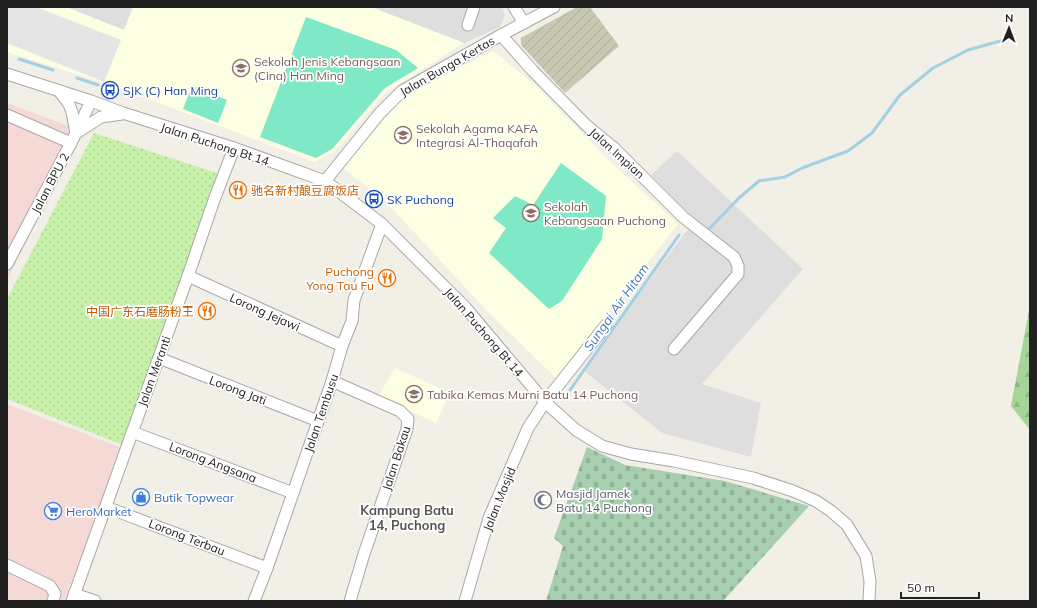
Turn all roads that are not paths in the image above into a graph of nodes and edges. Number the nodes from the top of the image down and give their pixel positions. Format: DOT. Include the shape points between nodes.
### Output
graph roads {
  1 [pos="474,7"];
  2 [pos="514,7"];
  3 [pos="554,7"];
  4 [pos="524,24"];
  5 [pos="468,25"];
  6 [pos="501,35"];
  7 [pos="7,74"];
  8 [pos="59,91"];
  9 [pos="91,101"];
  10 [pos="123,114"];
  11 [pos="7,115"];
  12 [pos="74,138"];
  13 [pos="234,148"];
  14 [pos="325,181"];
  15 [pos="382,224"];
  16 [pos="7,264"];
  17 [pos="188,276"];
  18 [pos="606,325"];
  19 [pos="342,346"];
  20 [pos="674,349"];
  21 [pos="159,358"];
  22 [pos="332,381"];
  23 [pos="545,402"];
  24 [pos="318,421"];
  25 [pos="132,432"];
  26 [pos="293,493"];
  27 [pos="106,506"];
  28 [pos="7,565"];
  29 [pos="268,568"];
  30 [pos="73,598"];
  31 [pos="53,601"];
  32 [pos="95,601"];
  33 [pos="254,601"];
  34 [pos="350,601"];
  35 [pos="465,601"];
  36 [pos="869,601"];
  1 -- 5 [label="street"];
  2 -- 4 [label="street"];
  3 -- 4 [label="street, Jalan Bunga Kertas"];
  4 -- 6 [label="street, Jalan Bunga Kertas"];
  6 -- 14 [label="street, Jalan Bunga Kertas" via="402,91 380,113"];
  6 -- 20 [label="street, Jalan Impian" via="586,125 614,148 683,217 734,257 738,274"];
  7 -- 8 [label="street, Jalan Puchong Bt 14"];
  8 -- 9 [label="street, Jalan Puchong Bt 14"];
  8 -- 12 [label="street" via="71,108"];
  9 -- 10 [label="street, Jalan Puchong Bt 14"];
  9 -- 12 [label="street, Jalan BPU 2"];
  10 -- 12 [label="street" via="101,117"];
  10 -- 13 [label="street, Jalan Puchong Bt 14"];
  11 -- 12 [label="street"];
  12 -- 16 [label="street, Jalan BPU 2"];
  13 -- 14 [label="street, Jalan Puchong Bt 14"];
  13 -- 17 [label="street, Jalan Meranti"];
  14 -- 15 [label="street, Jalan Puchong Bt 14"];
  15 -- 19 [label="street, Jalan Tembusu" via="354,300 352,321"];
  15 -- 23 [label="street, Jalan Puchong Bt 14" via="465,307"];
  17 -- 19 [label="street, Lorong Jejawi"];
  17 -- 21 [label="street, Jalan Meranti"];
  18 -- 23 [label="street, Jalan Masjid"];
  19 -- 22 [label="street, Jalan Tembusu"];
  21 -- 24 [label="street, Lorong Jati"];
  21 -- 25 [label="street, Jalan Meranti"];
  22 -- 24 [label="street, Jalan Tembusu"];
  22 -- 34 [label="street, Jalan Bakau" via="400,411 408,419 407,429"];
  23 -- 35 [label="street, Jalan Masjid" via="528,428 489,518"];
  23 -- 36 [label="street, Jalan Puchong Bt 14" via="576,430 602,446 753,478 816,501 847,525 866,556 870,581"];
  24 -- 26 [label="street, Jalan Tembusu"];
  25 -- 26 [label="street, Lorong Angsana"];
  25 -- 27 [label="street, Jalan Meranti"];
  26 -- 29 [label="street, Jalan Tembusu"];
  27 -- 29 [label="street, Lorong Terbau"];
  27 -- 30 [label="street, Jalan Meranti"];
  28 -- 31 [label="street" via="50,586 55,594"];
  29 -- 33 [label="street, Jalan Tembusu"];
  30 -- 32 [label="street, Jalan Meranti"];
}
